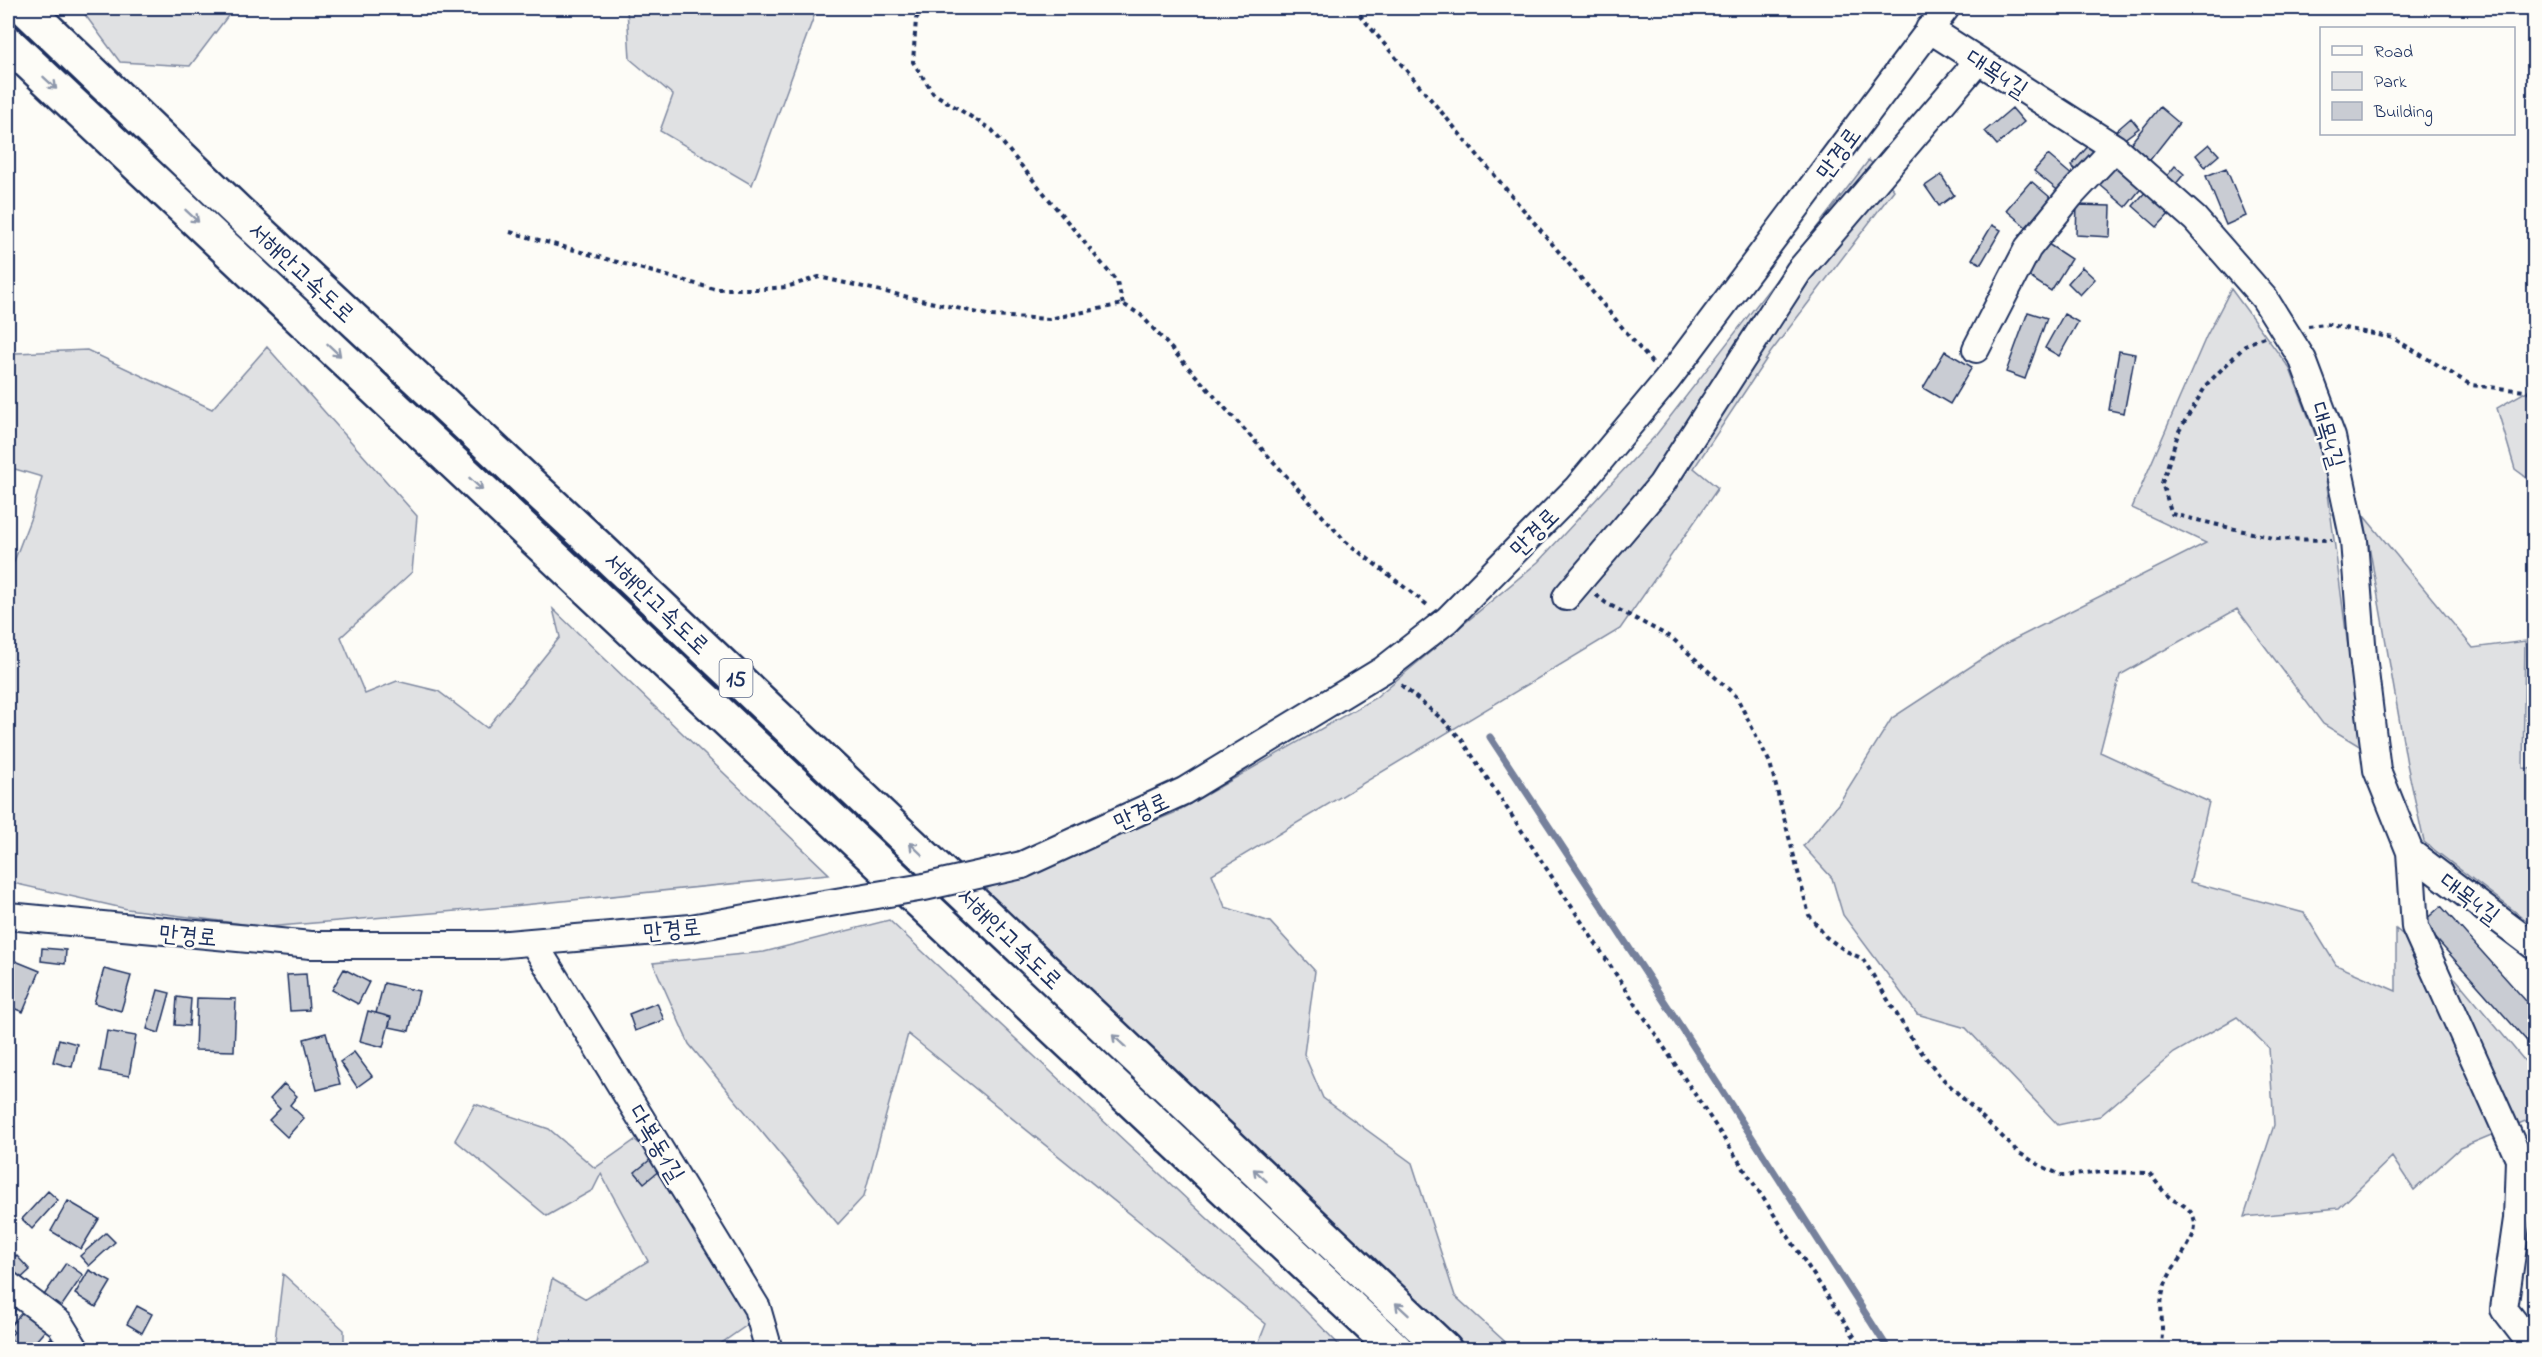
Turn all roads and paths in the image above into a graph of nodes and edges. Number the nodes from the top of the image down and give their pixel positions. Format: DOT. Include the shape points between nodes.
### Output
graph roads {
  1 [pos="25,8"];
  2 [pos="47,8"];
  3 [pos="923,8"];
  4 [pos="1354,8"];
  5 [pos="1946,8"];
  6 [pos="1929,29"];
  7 [pos="8,43"];
  8 [pos="1978,61"];
  9 [pos="113,92"];
  10 [pos="2115,148"];
  11 [pos="510,232"];
  12 [pos="1123,304"];
  13 [pos="1976,349"];
  14 [pos="1667,380"];
  15 [pos="1573,589"];
  16 [pos="1447,620"];
  17 [pos="1383,670"];
  18 [pos="2410,852"];
  19 [pos="8,916"];
  20 [pos="534,942"];
  21 [pos="2535,946"];
  22 [pos="8,1285"];
  23 [pos="2535,1348"];
  24 [pos="76,1350"];
  25 [pos="769,1350"];
  26 [pos="1396,1350"];
  27 [pos="1444,1350"];
  28 [pos="1863,1350"];
  29 [pos="2159,1350"];
  1 -- 9 [label="highway, 서해안고속도로 / 15"];
  2 -- 9 [label="highway"];
  3 -- 12 [label="path" via="915,19 913,62 933,93 992,130 1117,282"];
  4 -- 14 [label="path"];
  5 -- 6 [label="street, 만경로"];
  6 -- 8 [label="street, 대목4길"];
  6 -- 14 [label="street, 만경로"];
  7 -- 26 [label="highway, 서해안고속도로 / 15, one-way"];
  8 -- 10 [label="street, 대목4길"];
  8 -- 15 [label="street" via="1798,271 1661,485"];
  27 -- 9 [label="highway, 서해안고속도로 / 15, one-way"];
  10 -- 13 [label="street" via="2028,248"];
  10 -- 18 [label="street, 대목4길" via="2195,219 2264,298 2303,360 2332,437 2354,541 2377,770"];
  11 -- 12 [label="path" via="714,289 786,287 819,277 992,316 1049,319"];
  12 -- 16 [label="path" via="1141,315 1345,541"];
  14 -- 16 [label="street, 만경로" via="1577,488"];
  15 -- 29 [label="path" via="1672,638 1736,696 1770,764 1809,915 1826,937 1863,959 1913,1041 1940,1076 2019,1153 2041,1166 2063,1176 2149,1173 2170,1198 2188,1208 2196,1220 2196,1233 2169,1271 2162,1292 2163,1338"];
  16 -- 17 [label="street, 만경로"];
  17 -- 20 [label="street, 만경로, bridge" via="1184,791 1022,865 924,887 691,928"];
  17 -- 28 [label="path" via="1462,740"];
  18 -- 21 [label="street, 대목4길"];
  18 -- 23 [label="street" via="2415,927 2519,1159 2517,1219 2504,1309"];
  19 -- 20 [label="street, 만경로" via="311,945"];
  20 -- 25 [label="street, 다복동1길" via="757,1308"];
  22 -- 24 [label="street" via="60,1324"];
}
